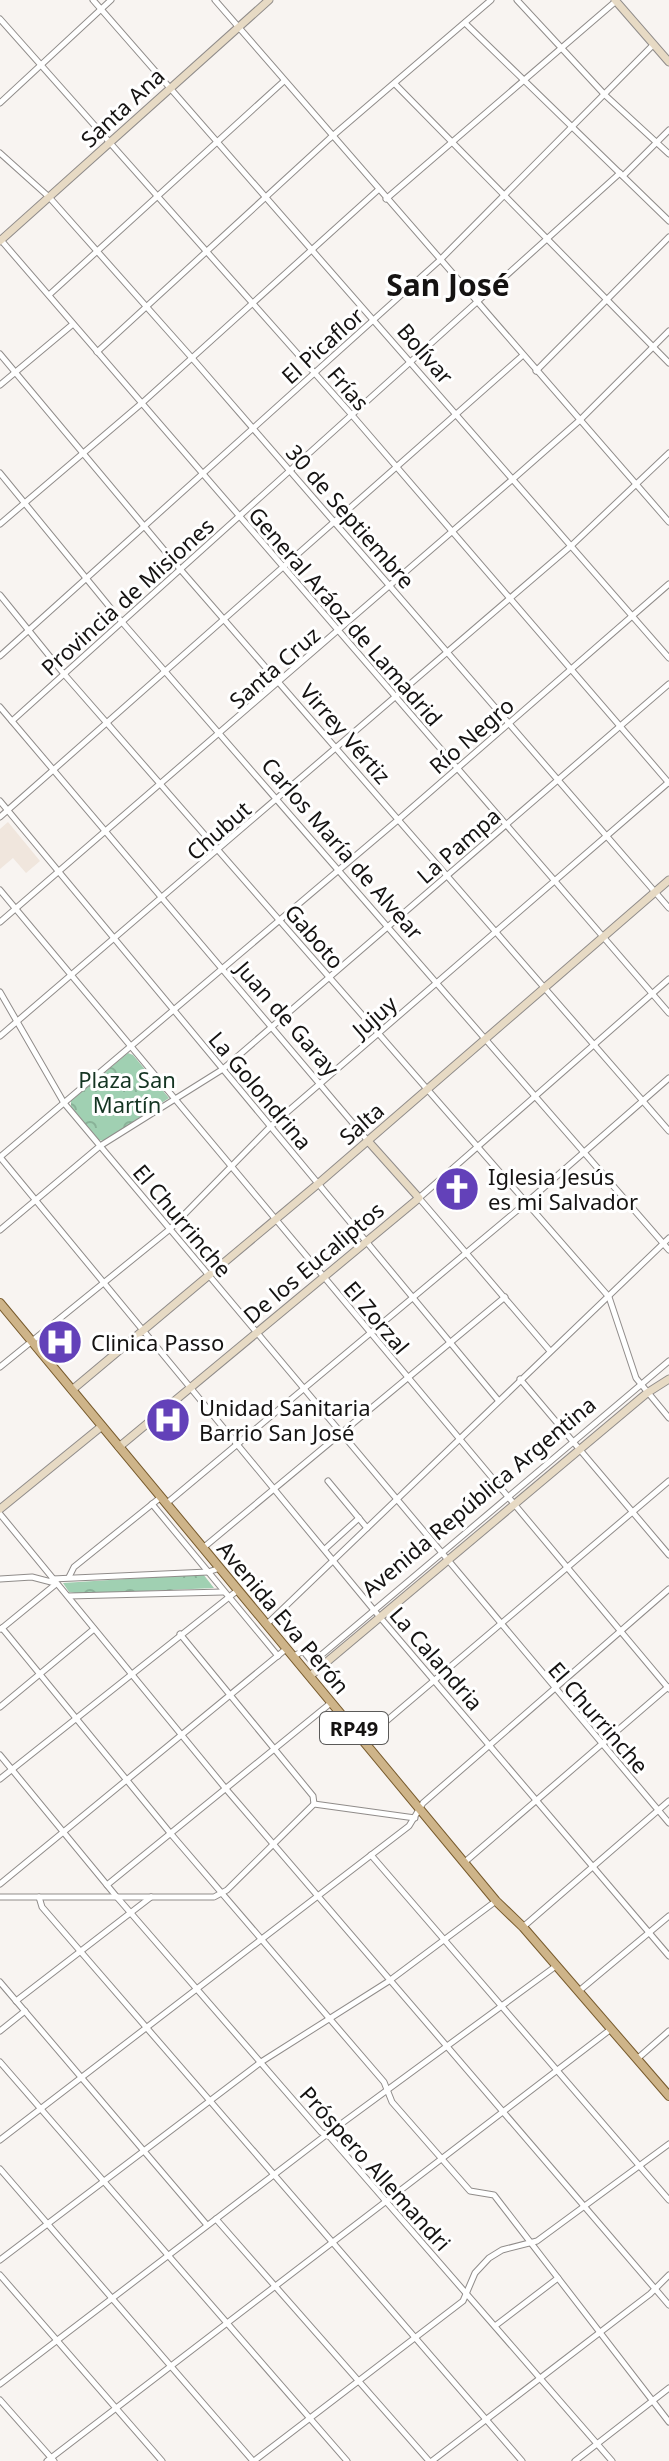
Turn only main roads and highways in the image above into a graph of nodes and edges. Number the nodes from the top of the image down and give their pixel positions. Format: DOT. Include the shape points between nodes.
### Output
graph roads {
  1 [pos="0,1303"];
  2 [pos="669,2096"];
  1 -- 2 [label="main road, Avenida Eva Perón / RP49" via="496,1901"];
}
